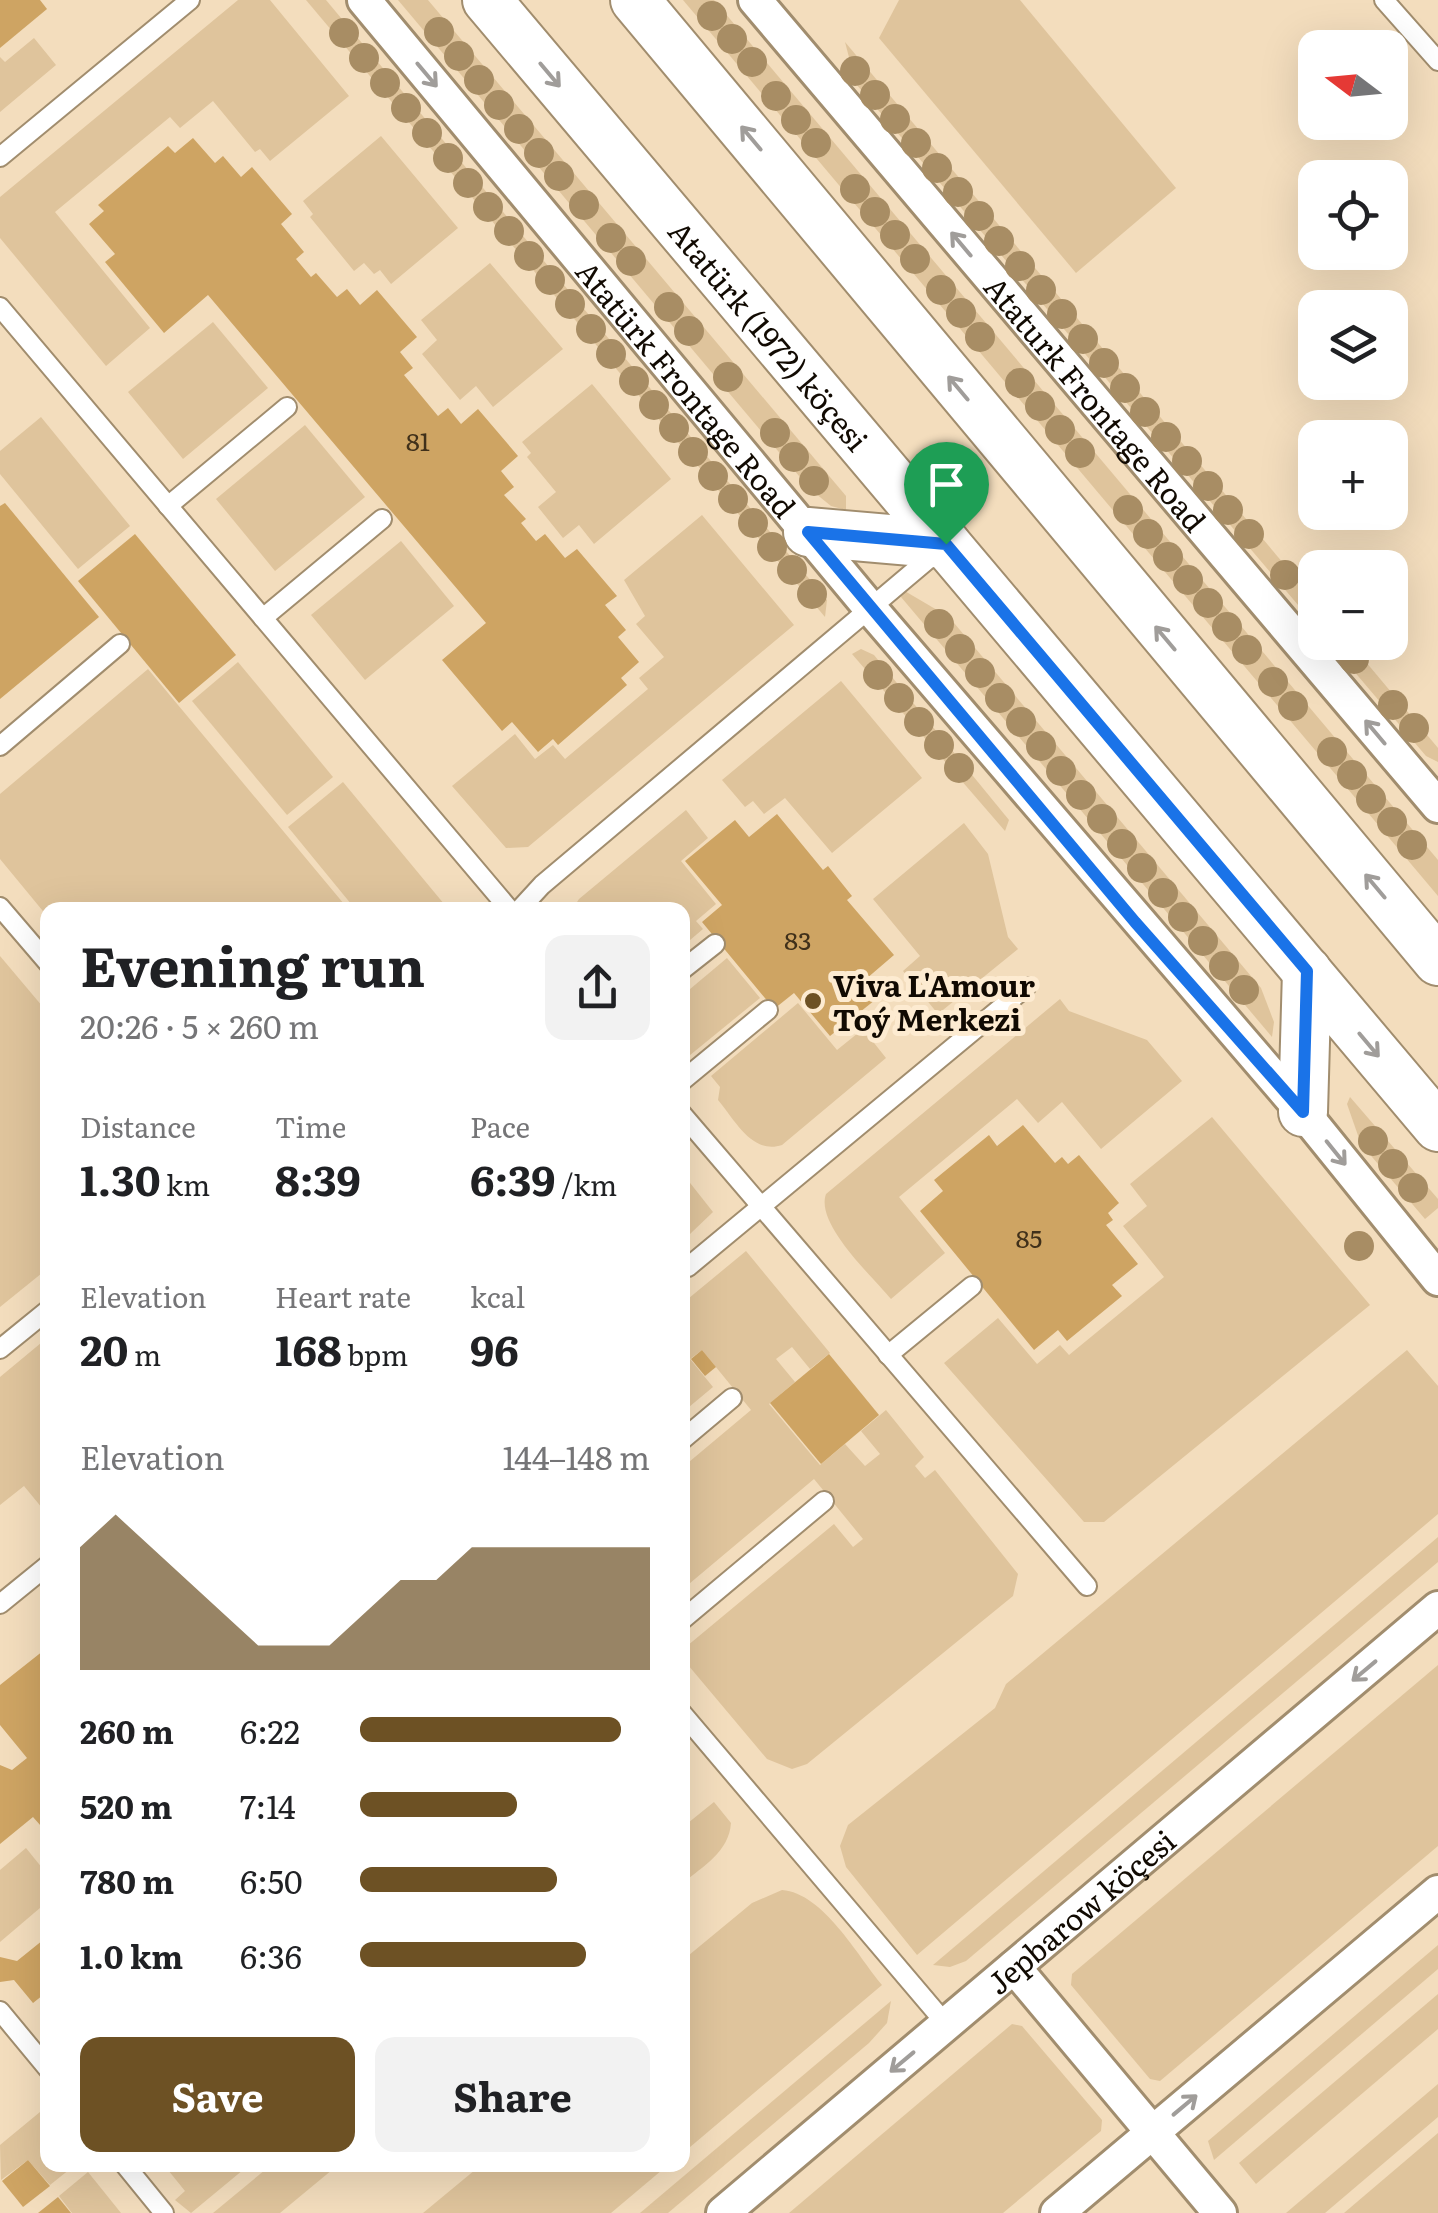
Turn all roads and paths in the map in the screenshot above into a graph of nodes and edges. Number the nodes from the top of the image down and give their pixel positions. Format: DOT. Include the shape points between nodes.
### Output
graph roads {
  1 [pos="190,0"];
  2 [pos="364,0"];
  3 [pos="487,0"];
  4 [pos="635,0"];
  5 [pos="755,0"];
  6 [pos="1384,0"];
  7 [pos="1438,62"];
  8 [pos="0,157"];
  9 [pos="0,307"];
  10 [pos="287,407"];
  11 [pos="168,506"];
  12 [pos="382,519"];
  13 [pos="808,532"];
  14 [pos="946,544"];
  15 [pos="870,608"];
  16 [pos="263,618"];
  17 [pos="120,644"];
  18 [pos="0,746"];
  19 [pos="1438,806"];
  20 [pos="503,902"];
  21 [pos="526,902"];
  22 [pos="0,906"];
  23 [pos="715,944"];
  24 [pos="40,954"];
  25 [pos="1438,961"];
  26 [pos="690,964"];
  27 [pos="1307,971"];
  28 [pos="1026,987"];
  29 [pos="768,1010"];
  30 [pos="690,1074"];
  31 [pos="1303,1112"];
  32 [pos="690,1123"];
  33 [pos="1438,1127"];
  34 [pos="761,1206"];
  35 [pos="690,1265"];
  36 [pos="1438,1279"];
  37 [pos="972,1286"];
  38 [pos="40,1316"];
  39 [pos="0,1348"];
  40 [pos="888,1355"];
  41 [pos="732,1398"];
  42 [pos="690,1433"];
  43 [pos="824,1502"];
  44 [pos="40,1572"];
  45 [pos="1087,1586"];
  46 [pos="0,1604"];
  47 [pos="1438,1608"];
  48 [pos="690,1613"];
  49 [pos="690,1722"];
  50 [pos="1438,1892"];
  51 [pos="1014,1967"];
  52 [pos="0,2011"];
  53 [pos="946,2024"];
  54 [pos="40,2060"];
  55 [pos="1153,2133"];
  56 [pos="131,2172"];
  57 [pos="164,2213"];
  58 [pos="723,2213"];
  59 [pos="1057,2213"];
  60 [pos="1220,2213"];
  1 -- 8 [label="lane"];
  2 -- 13 [label="street, Atatürk Frontage Road, one-way"];
  3 -- 14 [label="main road, Atatürk (1972) köçesi, one-way"];
  25 -- 4 [label="main road, one-way"];
  19 -- 5 [label="street, Ataturk Frontage Road, one-way"];
  6 -- 7 [label="lane"];
  9 -- 11 [label="lane"];
  10 -- 11 [label="lane"];
  11 -- 16 [label="lane"];
  12 -- 16 [label="lane"];
  13 -- 14 [label="main road"];
  13 -- 15 [label="street, Atatürk Frontage Road"];
  14 -- 15 [label="lane"];
  14 -- 27 [label="main road, Atatürk (1972) köçesi"];
  15 -- 21 [label="lane"];
  15 -- 31 [label="street, Atatürk Frontage Road"];
  16 -- 20 [label="lane"];
  17 -- 18 [label="lane"];
  22 -- 24 [label="lane"];
  23 -- 26 [label="lane"];
  27 -- 31 [label="main road"];
  27 -- 33 [label="main road, Atatürk (1972) köçesi, one-way"];
  28 -- 34 [label="lane"];
  29 -- 30 [label="lane"];
  31 -- 36 [label="street, Atatürk Frontage Road, one-way"];
  32 -- 34 [label="lane"];
  34 -- 35 [label="lane"];
  34 -- 40 [label="lane"];
  37 -- 40 [label="lane"];
  38 -- 39 [label="lane"];
  40 -- 45 [label="lane"];
  41 -- 42 [label="lane"];
  43 -- 48 [label="lane"];
  44 -- 46 [label="lane"];
  47 -- 51 [label="street, Jepbarow köçesi, one-way"];
  49 -- 53 [label="lane"];
  55 -- 50 [label="street, one-way"];
  51 -- 53 [label="street, Jepbarow köçesi"];
  51 -- 55 [label="street"];
  52 -- 54 [label="lane"];
  53 -- 58 [label="street, Jepbarow köçesi, one-way"];
  55 -- 59 [label="street"];
  55 -- 60 [label="street"];
  56 -- 57 [label="lane"];
}
